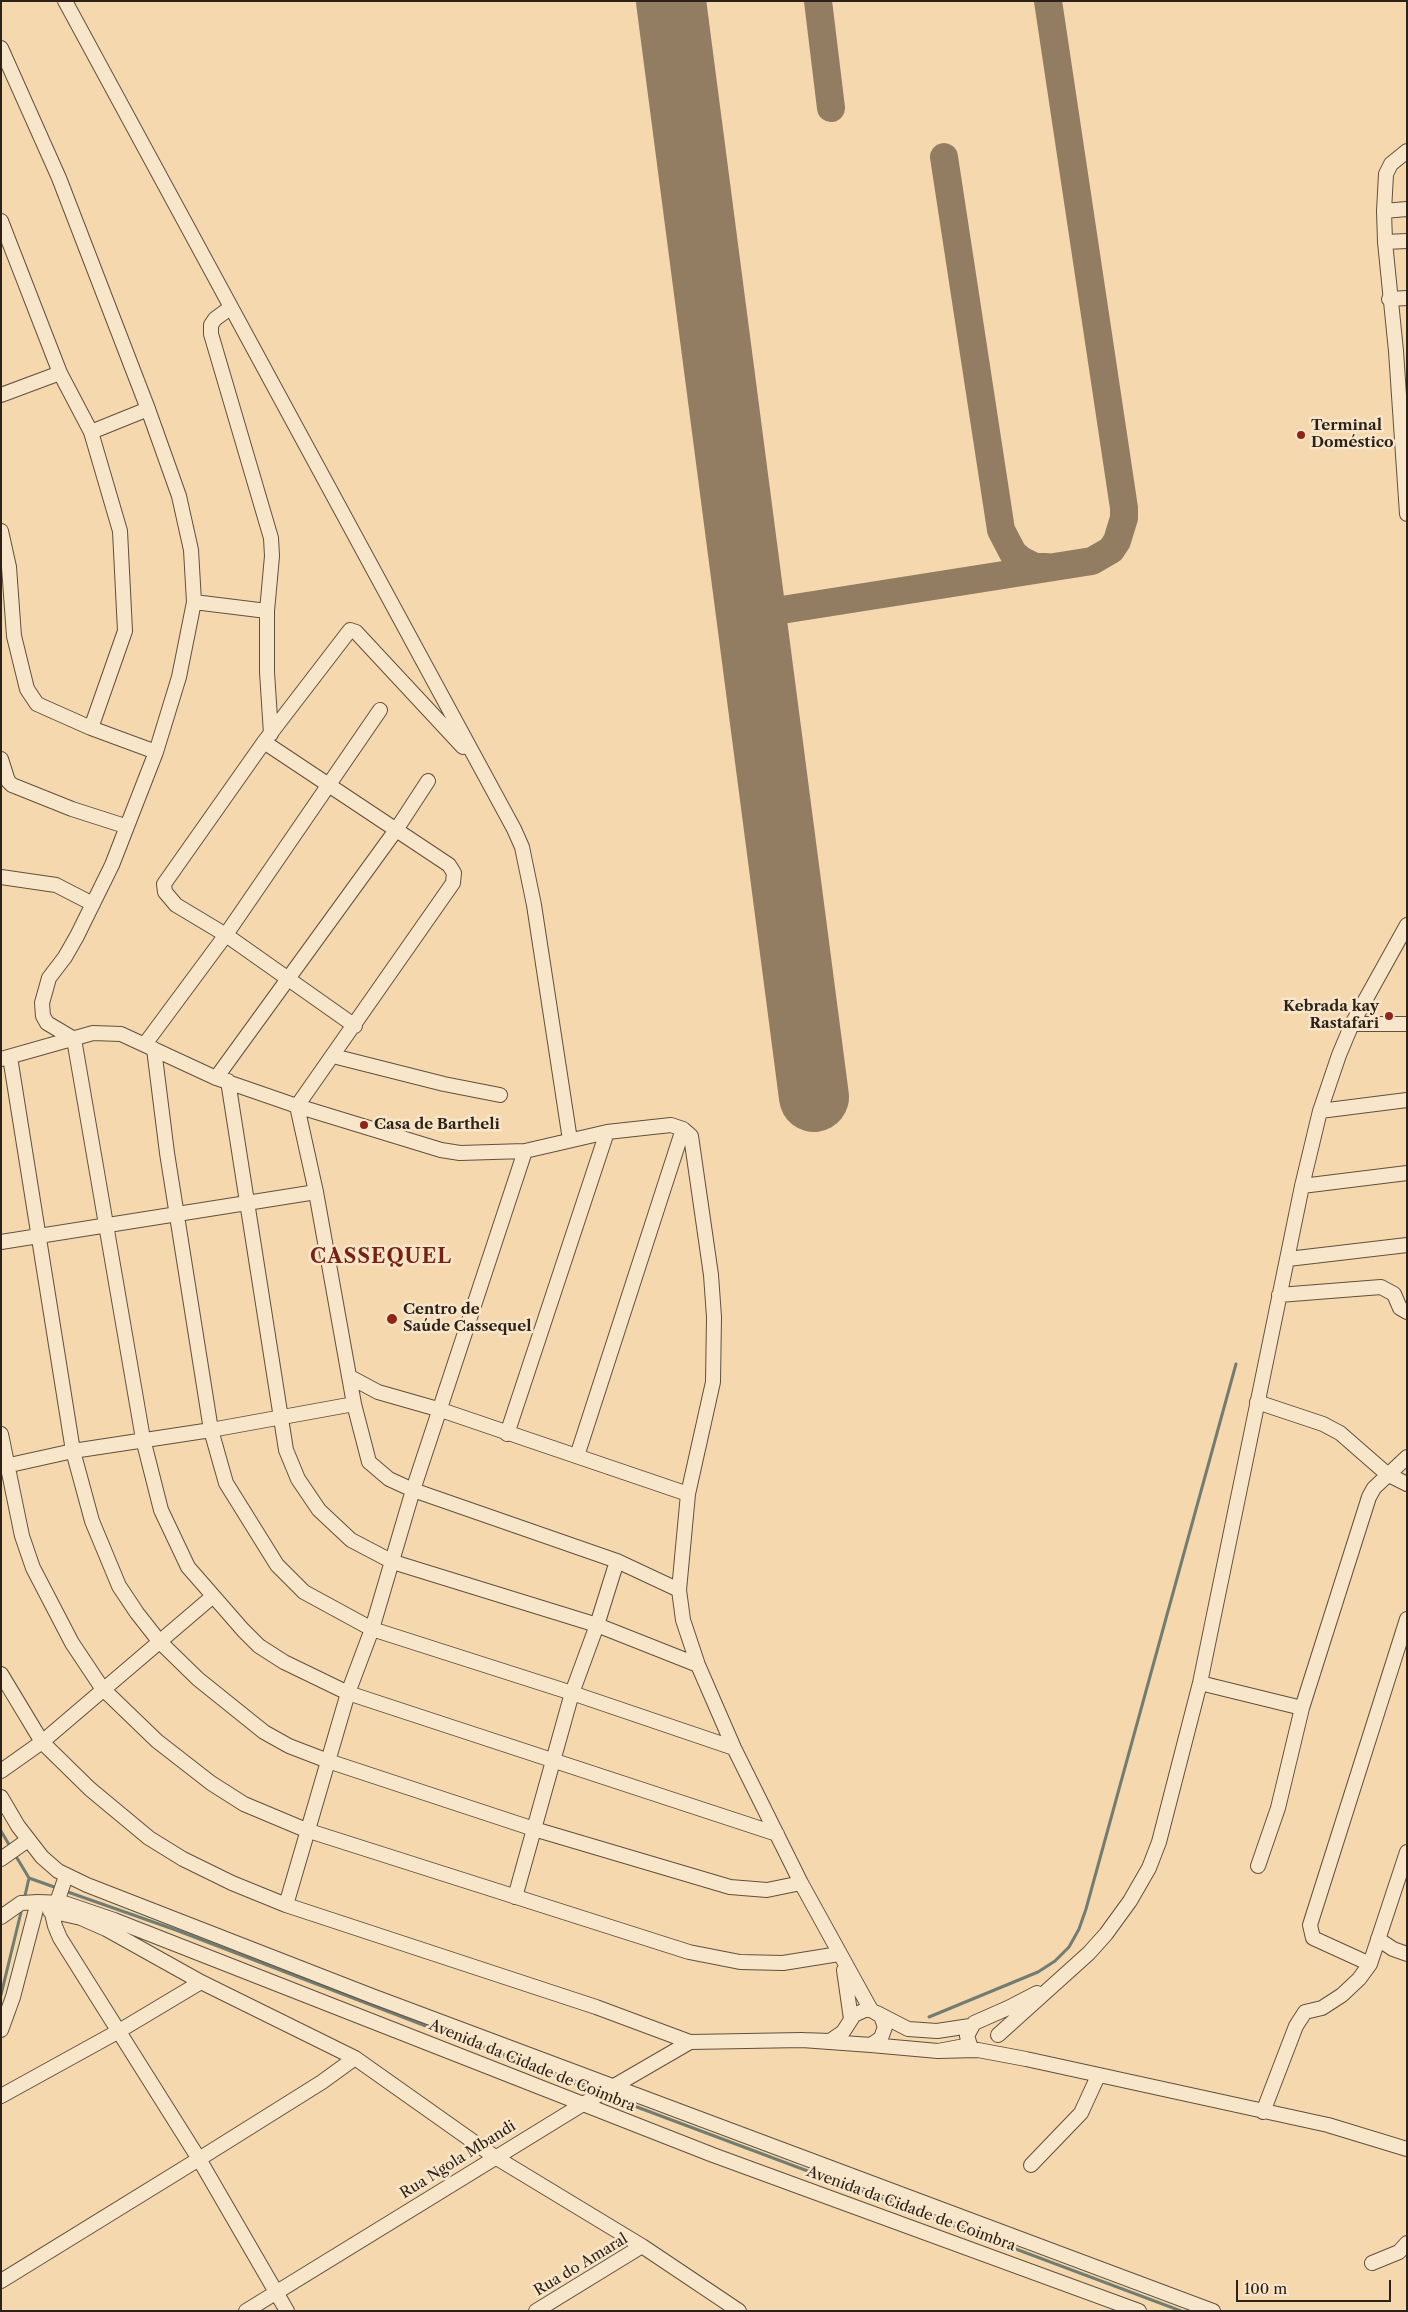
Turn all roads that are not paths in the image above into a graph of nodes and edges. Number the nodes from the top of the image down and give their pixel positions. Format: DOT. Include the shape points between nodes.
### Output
graph roads {
  1 [pos="65,1"];
  2 [pos="1,49"];
  3 [pos="1407,151"];
  4 [pos="1407,209"];
  5 [pos="1384,211"];
  6 [pos="1,221"];
  7 [pos="1407,241"];
  8 [pos="1384,242"];
  9 [pos="1407,298"];
  10 [pos="1389,299"];
  11 [pos="230,308"];
  12 [pos="1401,351"];
  13 [pos="60,372"];
  14 [pos="1,395"];
  15 [pos="1403,406"];
  16 [pos="148,409"];
  17 [pos="91,432"];
  18 [pos="1405,473"];
  19 [pos="1407,513"];
  20 [pos="1,531"];
  21 [pos="194,602"];
  22 [pos="267,611"];
  23 [pos="380,710"];
  24 [pos="91,728"];
  25 [pos="268,738"];
  26 [pos="156,752"];
  27 [pos="1,759"];
  28 [pos="477,762"];
  29 [pos="428,781"];
  30 [pos="330,785"];
  31 [pos="126,826"];
  32 [pos="396,830"];
  33 [pos="1,877"];
  34 [pos="93,904"];
  35 [pos="1407,925"];
  36 [pos="226,936"];
  37 [pos="288,978"];
  38 [pos="1352,1024"];
  39 [pos="1407,1024"];
  40 [pos="355,1026"];
  41 [pos="74,1039"];
  42 [pos="150,1047"];
  43 [pos="333,1056"];
  44 [pos="6,1058"];
  45 [pos="222,1080"];
  46 [pos="500,1095"];
  47 [pos="1407,1100"];
  48 [pos="297,1106"];
  49 [pos="1320,1111"];
  50 [pos="683,1129"];
  51 [pos="607,1132"];
  52 [pos="570,1140"];
  53 [pos="525,1151"];
  54 [pos="1407,1174"];
  55 [pos="1302,1186"];
  56 [pos="316,1192"];
  57 [pos="245,1203"];
  58 [pos="177,1213"];
  59 [pos="106,1224"];
  60 [pos="39,1236"];
  61 [pos="1,1242"];
  62 [pos="1407,1246"];
  63 [pos="1288,1259"];
  64 [pos="1280,1295"];
  65 [pos="1407,1312"];
  66 [pos="350,1377"];
  67 [pos="1257,1402"];
  68 [pos="354,1404"];
  69 [pos="441,1410"];
  70 [pos="279,1416"];
  71 [pos="211,1430"];
  72 [pos="1,1434"];
  73 [pos="507,1434"];
  74 [pos="143,1439"];
  75 [pos="73,1451"];
  76 [pos="577,1456"];
  77 [pos="1407,1457"];
  78 [pos="4,1466"];
  79 [pos="1387,1474"];
  80 [pos="1407,1484"];
  81 [pos="413,1490"];
  82 [pos="688,1494"];
  83 [pos="393,1562"];
  84 [pos="617,1562"];
  85 [pos="679,1590"];
  86 [pos="212,1596"];
  87 [pos="1407,1619"];
  88 [pos="597,1625"];
  89 [pos="372,1629"];
  90 [pos="159,1641"];
  91 [pos="698,1665"];
  92 [pos="1,1674"];
  93 [pos="1200,1684"];
  94 [pos="102,1688"];
  95 [pos="348,1693"];
  96 [pos="572,1693"];
  97 [pos="1302,1708"];
  98 [pos="42,1742"];
  99 [pos="734,1748"];
  100 [pos="328,1761"];
  101 [pos="555,1761"];
  102 [pos="1,1771"];
  103 [pos="1,1797"];
  104 [pos="534,1829"];
  105 [pos="306,1830"];
  106 [pos="777,1834"];
  107 [pos="25,1842"];
  108 [pos="1407,1852"];
  109 [pos="1,1859"];
  110 [pos="1258,1866"];
  111 [pos="65,1879"];
  112 [pos="802,1883"];
  113 [pos="515,1897"];
  114 [pos="51,1903"];
  115 [pos="286,1905"];
  116 [pos="4,1910"];
  117 [pos="1378,1939"];
  118 [pos="1089,1953"];
  119 [pos="1407,1954"];
  120 [pos="841,1958"];
  121 [pos="1370,1964"];
  122 [pos="202,1982"];
  123 [pos="873,2011"];
  124 [pos="850,2022"];
  125 [pos="974,2023"];
  126 [pos="1,2030"];
  127 [pos="119,2031"];
  128 [pos="997,2039"];
  129 [pos="802,2040"];
  130 [pos="690,2042"];
  131 [pos="868,2045"];
  132 [pos="938,2051"];
  133 [pos="983,2051"];
  134 [pos="355,2058"];
  135 [pos="1026,2059"];
  136 [pos="1098,2076"];
  137 [pos="612,2086"];
  138 [pos="1,2096"];
  139 [pos="587,2101"];
  140 [pos="1263,2112"];
  141 [pos="1407,2149"];
  142 [pos="495,2157"];
  143 [pos="199,2159"];
  144 [pos="1031,2166"];
  145 [pos="1407,2243"];
  146 [pos="642,2246"];
  147 [pos="1372,2263"];
  148 [pos="1,2281"];
  149 [pos="275,2292"];
  150 [pos="246,2311"];
  151 [pos="287,2311"];
  152 [pos="536,2311"];
  153 [pos="739,2311"];
  154 [pos="1140,2311"];
  155 [pos="1214,2311"];
  1 -- 11 [label="street"];
  2 -- 16 [label="street" via="58,178"];
  3 -- 5 [label="street" via="1391,164 1386,174"];
  4 -- 5 [label="street"];
  5 -- 8 [label="street"];
  6 -- 13 [label="street"];
  7 -- 8 [label="street"];
  8 -- 10 [label="street"];
  9 -- 10 [label="street"];
  10 -- 12 [label="street"];
  11 -- 22 [label="street" via="215,319 211,334 270,538 272,556"];
  11 -- 28 [label="street"];
  12 -- 15 [label="street"];
  13 -- 14 [label="street"];
  13 -- 17 [label="street"];
  15 -- 18 [label="street"];
  16 -- 17 [label="street"];
  16 -- 21 [label="street" via="179,496 191,550"];
  17 -- 24 [label="street" via="120,531 125,631"];
  18 -- 19 [label="street"];
  20 -- 24 [label="street" via="9,567 14,636 27,689 36,704"];
  21 -- 22 [label="street"];
  21 -- 26 [label="street" via="179,677"];
  22 -- 25 [label="street"];
  23 -- 30 [label="street"];
  24 -- 26 [label="street"];
  25 -- 28 [label="street" via="347,632 353,630"];
  25 -- 30 [label="street"];
  25 -- 36 [label="street" via="164,884 165,892 176,905"];
  26 -- 31 [label="street"];
  27 -- 31 [label="street" via="12,785"];
  28 -- 52 [label="street" via="522,847"];
  29 -- 32 [label="street"];
  30 -- 32 [label="street"];
  30 -- 36 [label="street"];
  31 -- 34 [label="street"];
  32 -- 37 [label="street"];
  32 -- 40 [label="street" via="449,865 454,883"];
  33 -- 34 [label="street" via="56,885"];
  34 -- 41 [label="street" via="65,957 49,978 42,1003 47,1023"];
  35 -- 38 [label="street"];
  36 -- 37 [label="street"];
  36 -- 42 [label="street"];
  37 -- 40 [label="street"];
  37 -- 45 [label="street"];
  38 -- 39 [label="street"];
  38 -- 49 [label="street"];
  40 -- 43 [label="street"];
  41 -- 42 [label="street" via="94,1033 121,1034"];
  41 -- 44 [label="street"];
  41 -- 59 [label="street"];
  42 -- 45 [label="street"];
  42 -- 58 [label="street"];
  43 -- 46 [label="street"];
  43 -- 48 [label="street"];
  44 -- 60 [label="street"];
  45 -- 48 [label="street"];
  45 -- 57 [label="street"];
  47 -- 49 [label="street"];
  48 -- 53 [label="street" via="440,1150 474,1154"];
  48 -- 56 [label="street"];
  49 -- 55 [label="street"];
  50 -- 51 [label="street" via="671,1125"];
  50 -- 76 [label="street"];
  50 -- 82 [label="street" via="691,1136 694,1148 714,1317 713,1382"];
  51 -- 52 [label="street"];
  51 -- 73 [label="street"];
  52 -- 53 [label="street"];
  53 -- 69 [label="street"];
  54 -- 55 [label="street"];
  55 -- 63 [label="street"];
  56 -- 57 [label="street"];
  56 -- 66 [label="street"];
  57 -- 58 [label="street"];
  57 -- 70 [label="street"];
  58 -- 59 [label="street"];
  58 -- 71 [label="street"];
  59 -- 60 [label="street"];
  59 -- 74 [label="street"];
  60 -- 61 [label="street"];
  60 -- 75 [label="street"];
  62 -- 63 [label="street"];
  63 -- 64 [label="street"];
  64 -- 65 [label="street" via="1381,1287 1394,1294 1400,1308"];
  64 -- 67 [label="street"];
  66 -- 68 [label="street"];
  66 -- 69 [label="street" via="378,1392"];
  67 -- 79 [label="street" via="1340,1433"];
  67 -- 93 [label="street"];
  68 -- 70 [label="street"];
  68 -- 81 [label="street" via="369,1462 389,1479"];
  69 -- 73 [label="street"];
  69 -- 81 [label="street"];
  70 -- 71 [label="street"];
  70 -- 83 [label="street" via="286,1450 298,1479 319,1510 351,1540"];
  71 -- 74 [label="street"];
  71 -- 89 [label="street" via="226,1483 277,1565 304,1592"];
  72 -- 78 [label="street"];
  73 -- 76 [label="street"];
  74 -- 75 [label="street"];
  74 -- 86 [label="street" via="161,1510 188,1567"];
  75 -- 78 [label="street"];
  75 -- 90 [label="street" via="92,1520 119,1586"];
  76 -- 82 [label="street"];
  77 -- 79 [label="street"];
  78 -- 94 [label="street" via="33,1568 72,1643"];
  79 -- 80 [label="street"];
  79 -- 97 [label="street" via="1368,1497"];
  81 -- 83 [label="street"];
  81 -- 84 [label="street"];
  82 -- 85 [label="street"];
  83 -- 88 [label="street"];
  83 -- 89 [label="street"];
  84 -- 85 [label="street"];
  84 -- 88 [label="street"];
  85 -- 91 [label="street" via="683,1620"];
  86 -- 90 [label="street"];
  86 -- 95 [label="street" via="259,1646"];
  87 -- 121 [label="street" via="1310,1924 1312,1938"];
  88 -- 91 [label="street"];
  88 -- 96 [label="street"];
  89 -- 95 [label="street"];
  89 -- 96 [label="street"];
  90 -- 94 [label="street"];
  90 -- 100 [label="street" via="198,1679 264,1732"];
  91 -- 99 [label="street"];
  92 -- 98 [label="street"];
  93 -- 97 [label="street"];
  93 -- 118 [label="street" via="1159,1842 1149,1868 1130,1901"];
  94 -- 98 [label="street"];
  94 -- 105 [label="street" via="157,1741 210,1783 244,1804"];
  95 -- 100 [label="street"];
  95 -- 101 [label="street"];
  96 -- 99 [label="street"];
  96 -- 101 [label="street"];
  97 -- 110 [label="street" via="1278,1808"];
  98 -- 102 [label="street"];
  98 -- 115 [label="street" via="90,1789 149,1838 215,1875"];
  99 -- 106 [label="street"];
  100 -- 104 [label="street"];
  100 -- 105 [label="street"];
  101 -- 104 [label="street"];
  101 -- 106 [label="street"];
  103 -- 107 [label="street, Avenida da Cidade de Coimbra"];
  104 -- 112 [label="street" via="730,1887 767,1890"];
  104 -- 113 [label="street"];
  105 -- 113 [label="street"];
  105 -- 115 [label="street"];
  106 -- 112 [label="street"];
  107 -- 109 [label="street"];
  107 -- 111 [label="street, Avenida da Cidade de Coimbra"];
  108 -- 117 [label="street"];
  111 -- 114 [label="street"];
  111 -- 137 [label="street, Avenida da Cidade de Coimbra"];
  112 -- 120 [label="street"];
  113 -- 120 [label="street" via="716,1958 783,1963"];
  114 -- 116 [label="street" via="21,1904"];
  114 -- 122 [label="street"];
  114 -- 126 [label="street"];
  114 -- 127 [label="street" via="60,1938"];
  114 -- 139 [label="street, Avenida da Cidade de Coimbra" via="114,1920"];
  115 -- 130 [label="street" via="596,2006"];
  117 -- 119 [label="street"];
  117 -- 121 [label="street"];
  118 -- 125 [label="street" via="1037,1993"];
  118 -- 128 [label="street"];
  120 -- 123 [label="street"];
  120 -- 124 [label="street"];
  121 -- 140 [label="street" via="1342,1995 1322,2008 1305,2012 1296,2026"];
  122 -- 127 [label="street"];
  122 -- 134 [label="street"];
  123 -- 124 [label="street" via="859,2011"];
  123 -- 125 [label="street" via="908,2029 937,2031"];
  123 -- 131 [label="street" via="881,2016 885,2027 881,2038"];
  124 -- 129 [label="street" via="830,2041"];
  124 -- 131 [label="street" via="851,2036 860,2044"];
  125 -- 128 [label="street" via="992,2023"];
  125 -- 132 [label="street" via="967,2036 970,2045"];
  127 -- 138 [label="street"];
  127 -- 143 [label="street"];
  128 -- 133 [label="street"];
  128 -- 135 [label="street"];
  129 -- 130 [label="street"];
  129 -- 131 [label="street"];
  130 -- 137 [label="street, Rua Ngola Mbandi"];
  131 -- 132 [label="street"];
  132 -- 133 [label="street"];
  133 -- 135 [label="street"];
  134 -- 142 [label="street"];
  134 -- 143 [label="street"];
  135 -- 136 [label="street"];
  136 -- 140 [label="street"];
  136 -- 144 [label="street" via="1081,2113"];
  137 -- 139 [label="street, Rua Ngola Mbandi"];
  137 -- 155 [label="street, Avenida da Cidade de Coimbra"];
  139 -- 142 [label="street, Rua Ngola Mbandi"];
  139 -- 154 [label="street, Avenida da Cidade de Coimbra" via="713,2155"];
  140 -- 141 [label="street" via="1328,2125"];
  142 -- 146 [label="street"];
  142 -- 149 [label="street, Rua Ngola Mbandi"];
  143 -- 148 [label="street"];
  143 -- 149 [label="street"];
  145 -- 147 [label="street" via="1399,2252"];
  146 -- 152 [label="street, Rua do Amaral"];
  146 -- 153 [label="street"];
  149 -- 150 [label="street, Rua Ngola Mbandi"];
  149 -- 151 [label="street"];
}
